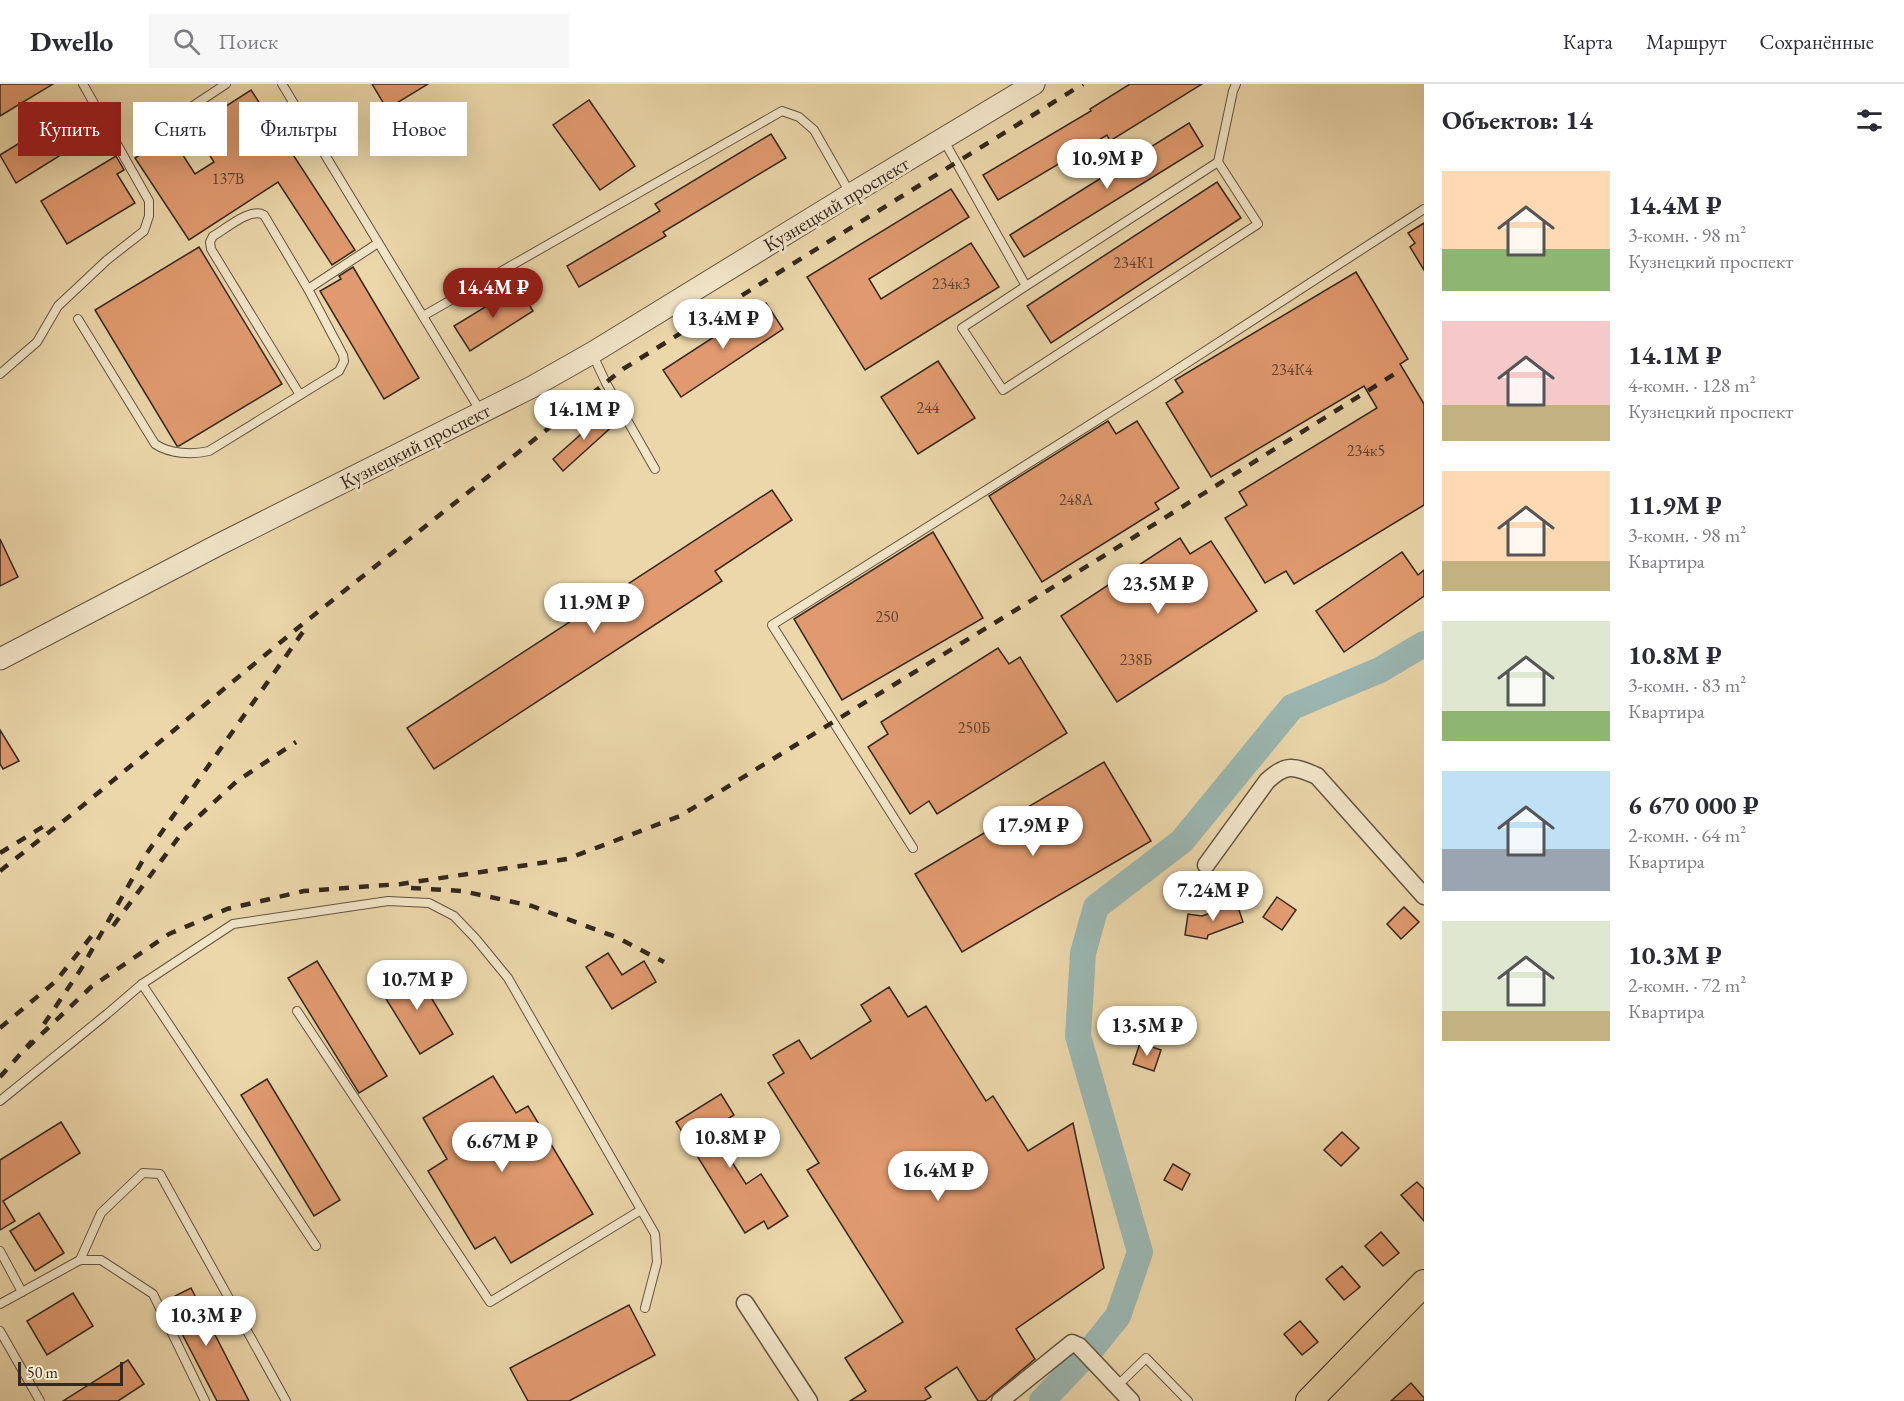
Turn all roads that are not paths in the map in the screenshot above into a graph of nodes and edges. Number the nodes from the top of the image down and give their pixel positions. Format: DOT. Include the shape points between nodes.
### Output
graph roads {
  1 [pos="83,84"];
  2 [pos="226,84"];
  3 [pos="282,84"];
  4 [pos="1034,84"];
  5 [pos="1236,84"];
  6 [pos="199,102"];
  7 [pos="943,138"];
  8 [pos="1218,162"];
  9 [pos="851,194"];
  10 [pos="1424,209"];
  11 [pos="378,243"];
  12 [pos="1026,286"];
  13 [pos="308,289"];
  14 [pos="423,316"];
  15 [pos="78,319"];
  16 [pos="592,353"];
  17 [pos="0,374"];
  18 [pos="300,395"];
  19 [pos="482,412"];
  20 [pos="655,469"];
  21 [pos="0,659"];
  22 [pos="913,848"];
  23 [pos="1206,865"];
  24 [pos="1424,896"];
  25 [pos="141,984"];
  26 [pos="297,1011"];
  27 [pos="0,1101"];
  28 [pos="641,1210"];
  29 [pos="316,1246"];
  30 [pos="0,1251"];
  31 [pos="80,1260"];
  32 [pos="1424,1283"];
  33 [pos="22,1292"];
  34 [pos="745,1303"];
  35 [pos="0,1304"];
  36 [pos="645,1308"];
  37 [pos="0,1331"];
  38 [pos="1117,1386"];
  39 [pos="40,1401"];
  40 [pos="205,1401"];
  41 [pos="286,1401"];
  42 [pos="809,1401"];
  43 [pos="1000,1401"];
  44 [pos="1131,1401"];
  45 [pos="1188,1401"];
  46 [pos="1309,1401"];
  1 -- 17 [label="lane" via="149,201 149,216 144,231 58,306 37,342"];
  2 -- 6 [label="lane"];
  3 -- 11 [label="lane"];
  4 -- 7 [label="street, Кузнецкий проспект"];
  5 -- 8 [label="lane"];
  7 -- 9 [label="street, Кузнецкий проспект"];
  7 -- 12 [label="lane"];
  8 -- 12 [label="lane"];
  8 -- 12 [label="lane" via="1258,224 1002,390 962,328"];
  9 -- 14 [label="lane" via="814,130 799,117 782,111"];
  9 -- 16 [label="street, Кузнецкий проспект"];
  10 -- 22 [label="lane" via="772,625"];
  11 -- 13 [label="lane"];
  11 -- 14 [label="lane"];
  13 -- 18 [label="lane" via="344,362 339,371"];
  13 -- 18 [label="lane" via="259,212 251,212 210,242"];
  14 -- 19 [label="lane"];
  15 -- 18 [label="lane" via="149,437 162,449 209,451"];
  16 -- 19 [label="street, Кузнецкий проспект"];
  16 -- 20 [label="lane"];
  19 -- 21 [label="street, Кузнецкий проспект"];
  23 -- 24 [label="street" via="1267,781 1286,768 1298,767 1317,776"];
  25 -- 27 [label="lane"];
  25 -- 28 [label="lane" via="233,924 388,901 429,903 454,916 507,978"];
  25 -- 29 [label="lane"];
  26 -- 28 [label="lane" via="490,1302"];
  28 -- 36 [label="lane" via="655,1234 657,1262"];
  30 -- 33 [label="lane"];
  31 -- 33 [label="lane"];
  31 -- 40 [label="lane" via="101,1260 153,1294"];
  31 -- 41 [label="lane" via="101,1213 143,1173 160,1174"];
  32 -- 46 [label="main road"];
  33 -- 35 [label="lane"];
  34 -- 42 [label="street"];
  37 -- 39 [label="lane"];
  38 -- 43 [label="street" via="1079,1346 1072,1344"];
  38 -- 44 [label="street"];
  38 -- 45 [label="lane" via="1146,1358"];
}
